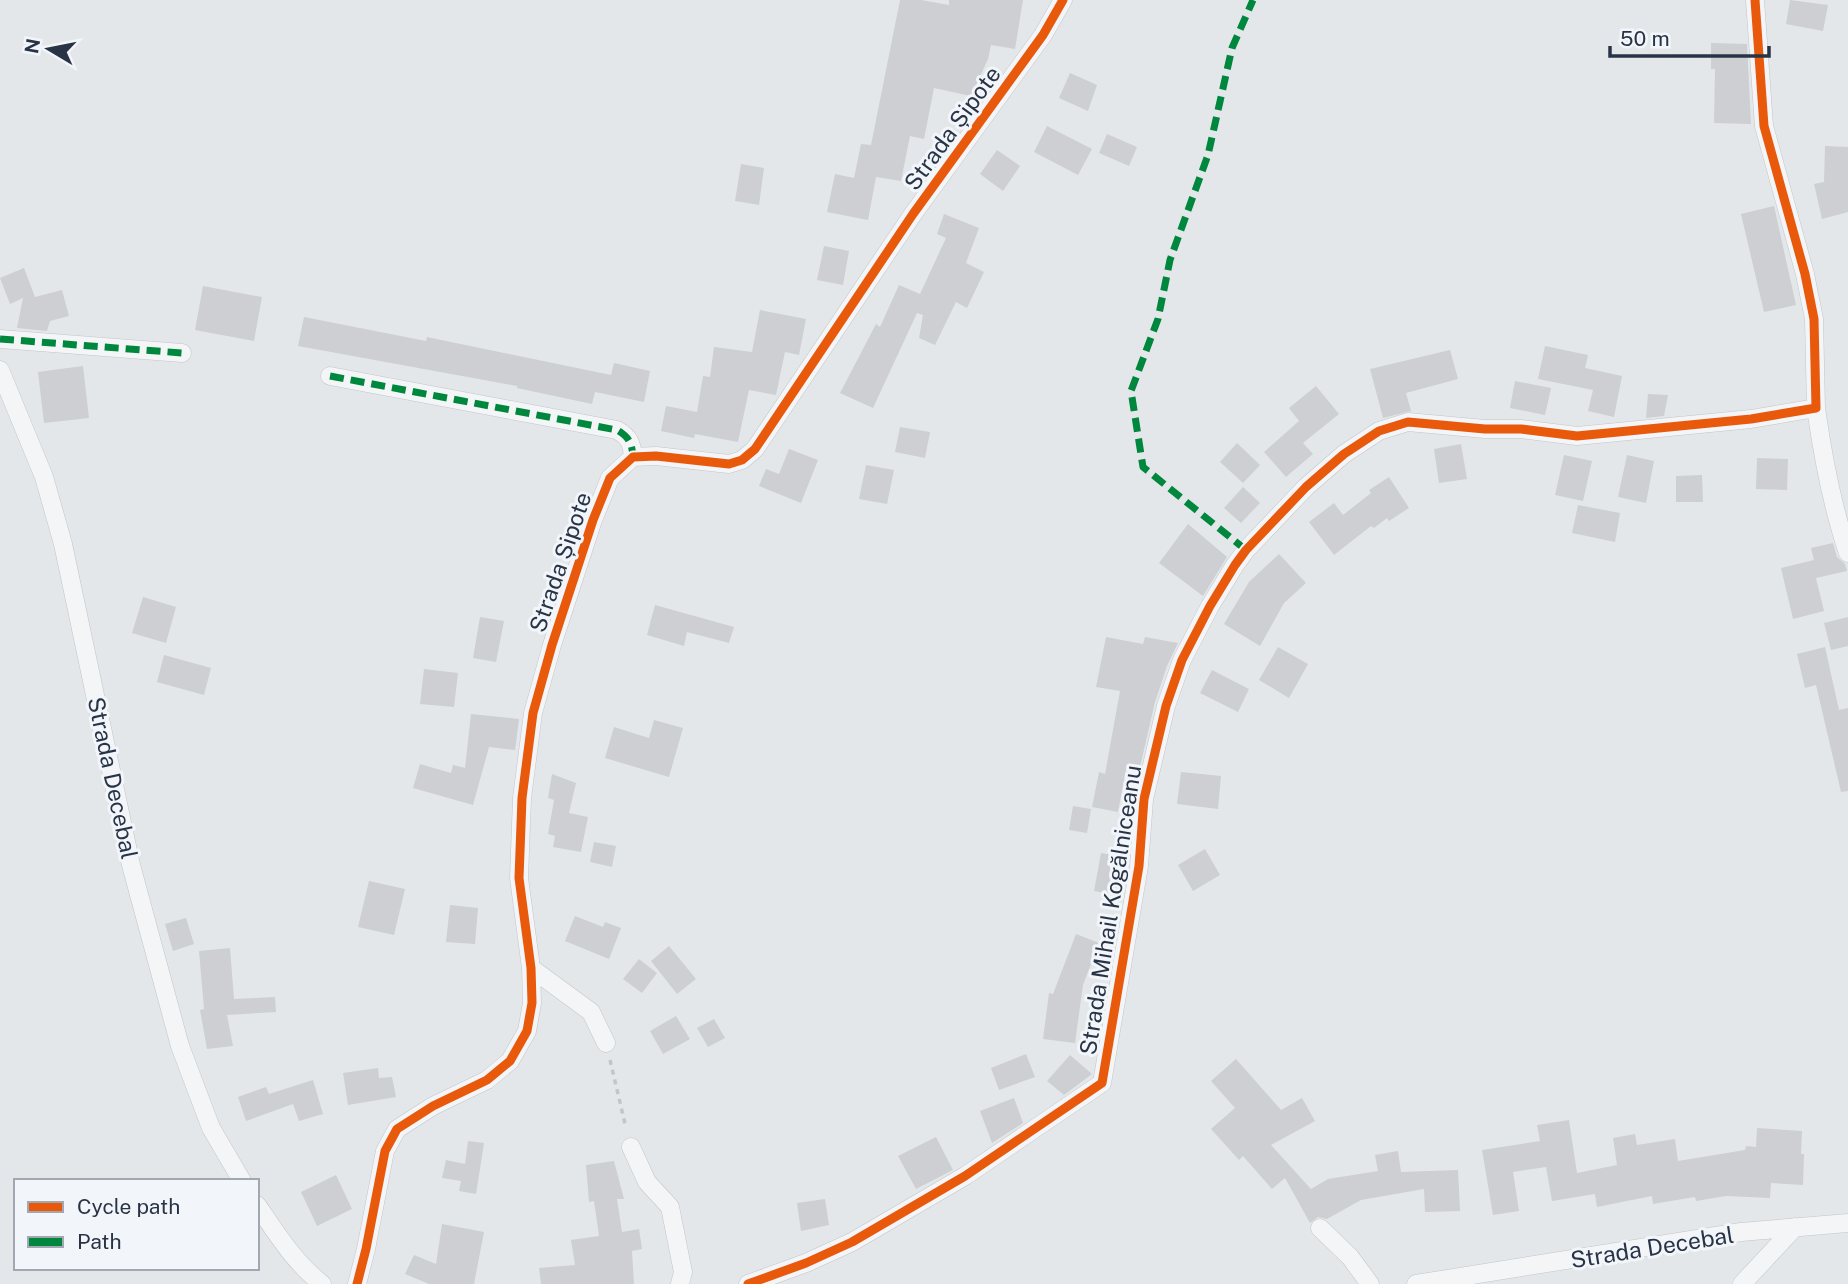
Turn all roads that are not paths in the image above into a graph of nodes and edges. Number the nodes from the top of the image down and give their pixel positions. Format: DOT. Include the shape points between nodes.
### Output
graph roads {
  1 [pos="1063,0"];
  2 [pos="1755,0"];
  3 [pos="0,338"];
  4 [pos="182,353"];
  5 [pos="0,370"];
  6 [pos="330,376"];
  7 [pos="1816,408"];
  8 [pos="633,457"];
  9 [pos="1848,553"];
  10 [pos="531,968"];
  11 [pos="606,1043"];
  12 [pos="631,1147"];
  13 [pos="241,1179"];
  14 [pos="259,1208"];
  15 [pos="1848,1223"];
  16 [pos="1795,1227"];
  17 [pos="1320,1228"];
  18 [pos="321,1284"];
  19 [pos="357,1284"];
  20 [pos="680,1284"];
  21 [pos="748,1284"];
  22 [pos="1370,1284"];
  23 [pos="1416,1284"];
  24 [pos="1742,1284"];
  1 -- 8 [label="street, Strada Șipote" via="755,449 729,464"];
  2 -- 7 [label="street" via="1764,125 1814,319"];
  3 -- 4 [label="street"];
  5 -- 13 [label="street, Strada Decebal" via="44,477 63,544 131,865 180,1046 211,1128"];
  6 -- 8 [label="street" via="617,430 632,443"];
  7 -- 9 [label="street" via="1835,516"];
  7 -- 21 [label="street, Strada Mihail Kogălniceanu" via="1577,436 1408,422 1379,431 1344,454 1246,550 1182,660 1149,777 1139,866 1102,1083 965,1176 852,1241"];
  8 -- 10 [label="street, Strada Șipote" via="610,478 593,520 533,713 522,798 519,878"];
  10 -- 11 [label="street" via="591,1012"];
  10 -- 19 [label="street, Strada Șipote" via="527,1031 510,1061 487,1080 397,1129 385,1151"];
  12 -- 20 [label="street" via="647,1182 670,1208 683,1272"];
  14 -- 18 [label="street" via="285,1247"];
  15 -- 16 [label="street, Strada Decebal"];
  16 -- 23 [label="street, Strada Decebal"];
  16 -- 24 [label="street"];
  17 -- 22 [label="street"];
}
